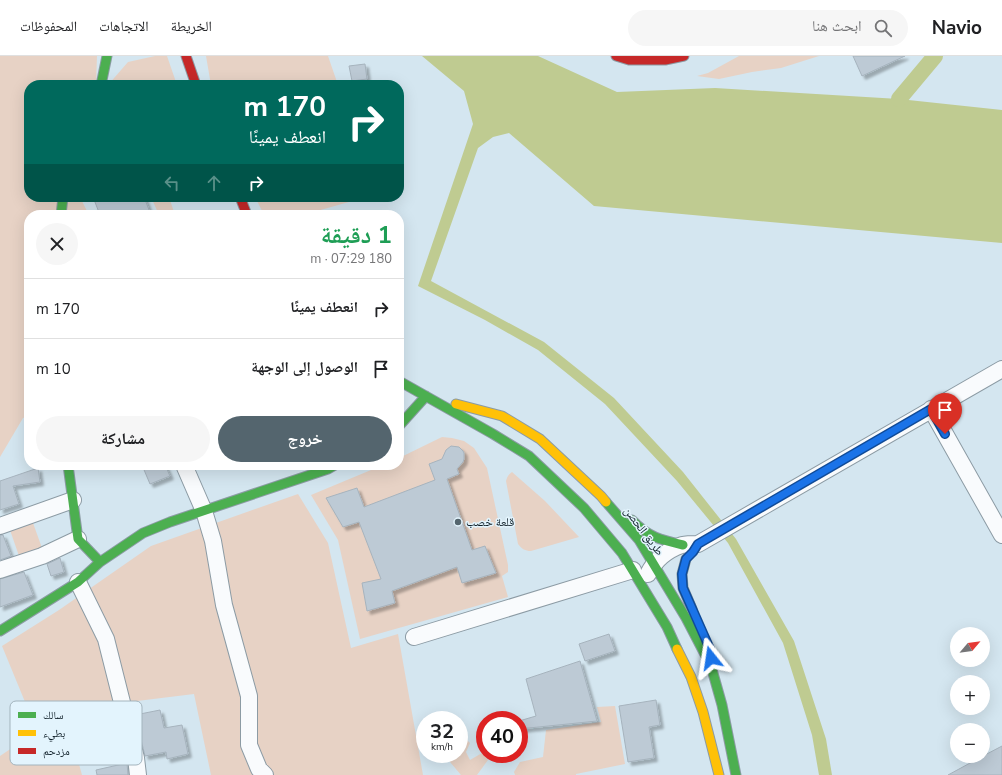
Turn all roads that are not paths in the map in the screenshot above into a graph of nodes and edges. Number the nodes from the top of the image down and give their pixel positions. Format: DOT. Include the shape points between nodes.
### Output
graph roads {
  1 [pos="106,56"];
  2 [pos="186,56"];
  3 [pos="616,56"];
  4 [pos="684,56"];
  5 [pos="102,80"];
  6 [pos="194,80"];
  7 [pos="1002,369"];
  8 [pos="404,384"];
  9 [pos="426,396"];
  10 [pos="931,409"];
  11 [pos="404,420"];
  12 [pos="540,439"];
  13 [pos="69,470"];
  14 [pos="186,470"];
  15 [pos="319,470"];
  16 [pos="72,500"];
  17 [pos="204,511"];
  18 [pos="0,526"];
  19 [pos="1002,535"];
  20 [pos="78,539"];
  21 [pos="695,546"];
  22 [pos="622,553"];
  23 [pos="100,562"];
  24 [pos="654,568"];
  25 [pos="0,570"];
  26 [pos="633,570"];
  27 [pos="78,582"];
  28 [pos="643,588"];
  29 [pos="0,631"];
  30 [pos="414,637"];
  31 [pos="711,666"];
  32 [pos="122,701"];
  33 [pos="137,765"];
  34 [pos="138,775"];
  35 [pos="265,775"];
  36 [pos="719,775"];
  37 [pos="736,775"];
  1 -- 5 [label="main road"];
  2 -- 6 [label="main road"];
  3 -- 4 [label="main road" via="629,60 665,60"];
  7 -- 10 [label="street"];
  8 -- 9 [label="main road, طريق الحصن"];
  9 -- 11 [label="main road"];
  9 -- 12 [label="main road, طريق الحصن" via="502,416"];
  9 -- 22 [label="main road, طريق الحصن" via="529,456 584,508"];
  10 -- 19 [label="street"];
  10 -- 21 [label="street"];
  12 -- 21 [label="main road" via="608,494 640,529 664,541"];
  12 -- 24 [label="main road, طريق الحصن" via="602,496 639,540"];
  13 -- 16 [label="main road"];
  14 -- 17 [label="street"];
  15 -- 17 [label="main road"];
  16 -- 18 [label="street"];
  16 -- 20 [label="main road"];
  17 -- 23 [label="main road" via="143,533"];
  17 -- 35 [label="street" via="213,541 224,605 249,696 249,745 259,769"];
  20 -- 23 [label="main road"];
  20 -- 25 [label="street" via="42,556"];
  21 -- 24 [label="street" via="678,565 668,569"];
  21 -- 31 [label="main road" via="682,574 683,588 710,649"];
  22 -- 24 [label="street" via="634,564"];
  22 -- 26 [label="main road, طريق الحصن"];
  23 -- 27 [label="main road"];
  24 -- 28 [label="street" via="645,579"];
  24 -- 31 [label="main road, طريق الحصن" via="686,618"];
  26 -- 28 [label="main road, طريق الحصن"];
  26 -- 30 [label="street"];
  27 -- 29 [label="main road"];
  27 -- 32 [label="street" via="106,639"];
  28 -- 36 [label="main road, طريق الحصن" via="667,627 691,677"];
  31 -- 37 [label="main road, طريق الحصن"];
  33 -- 34 [label="street"];
}
